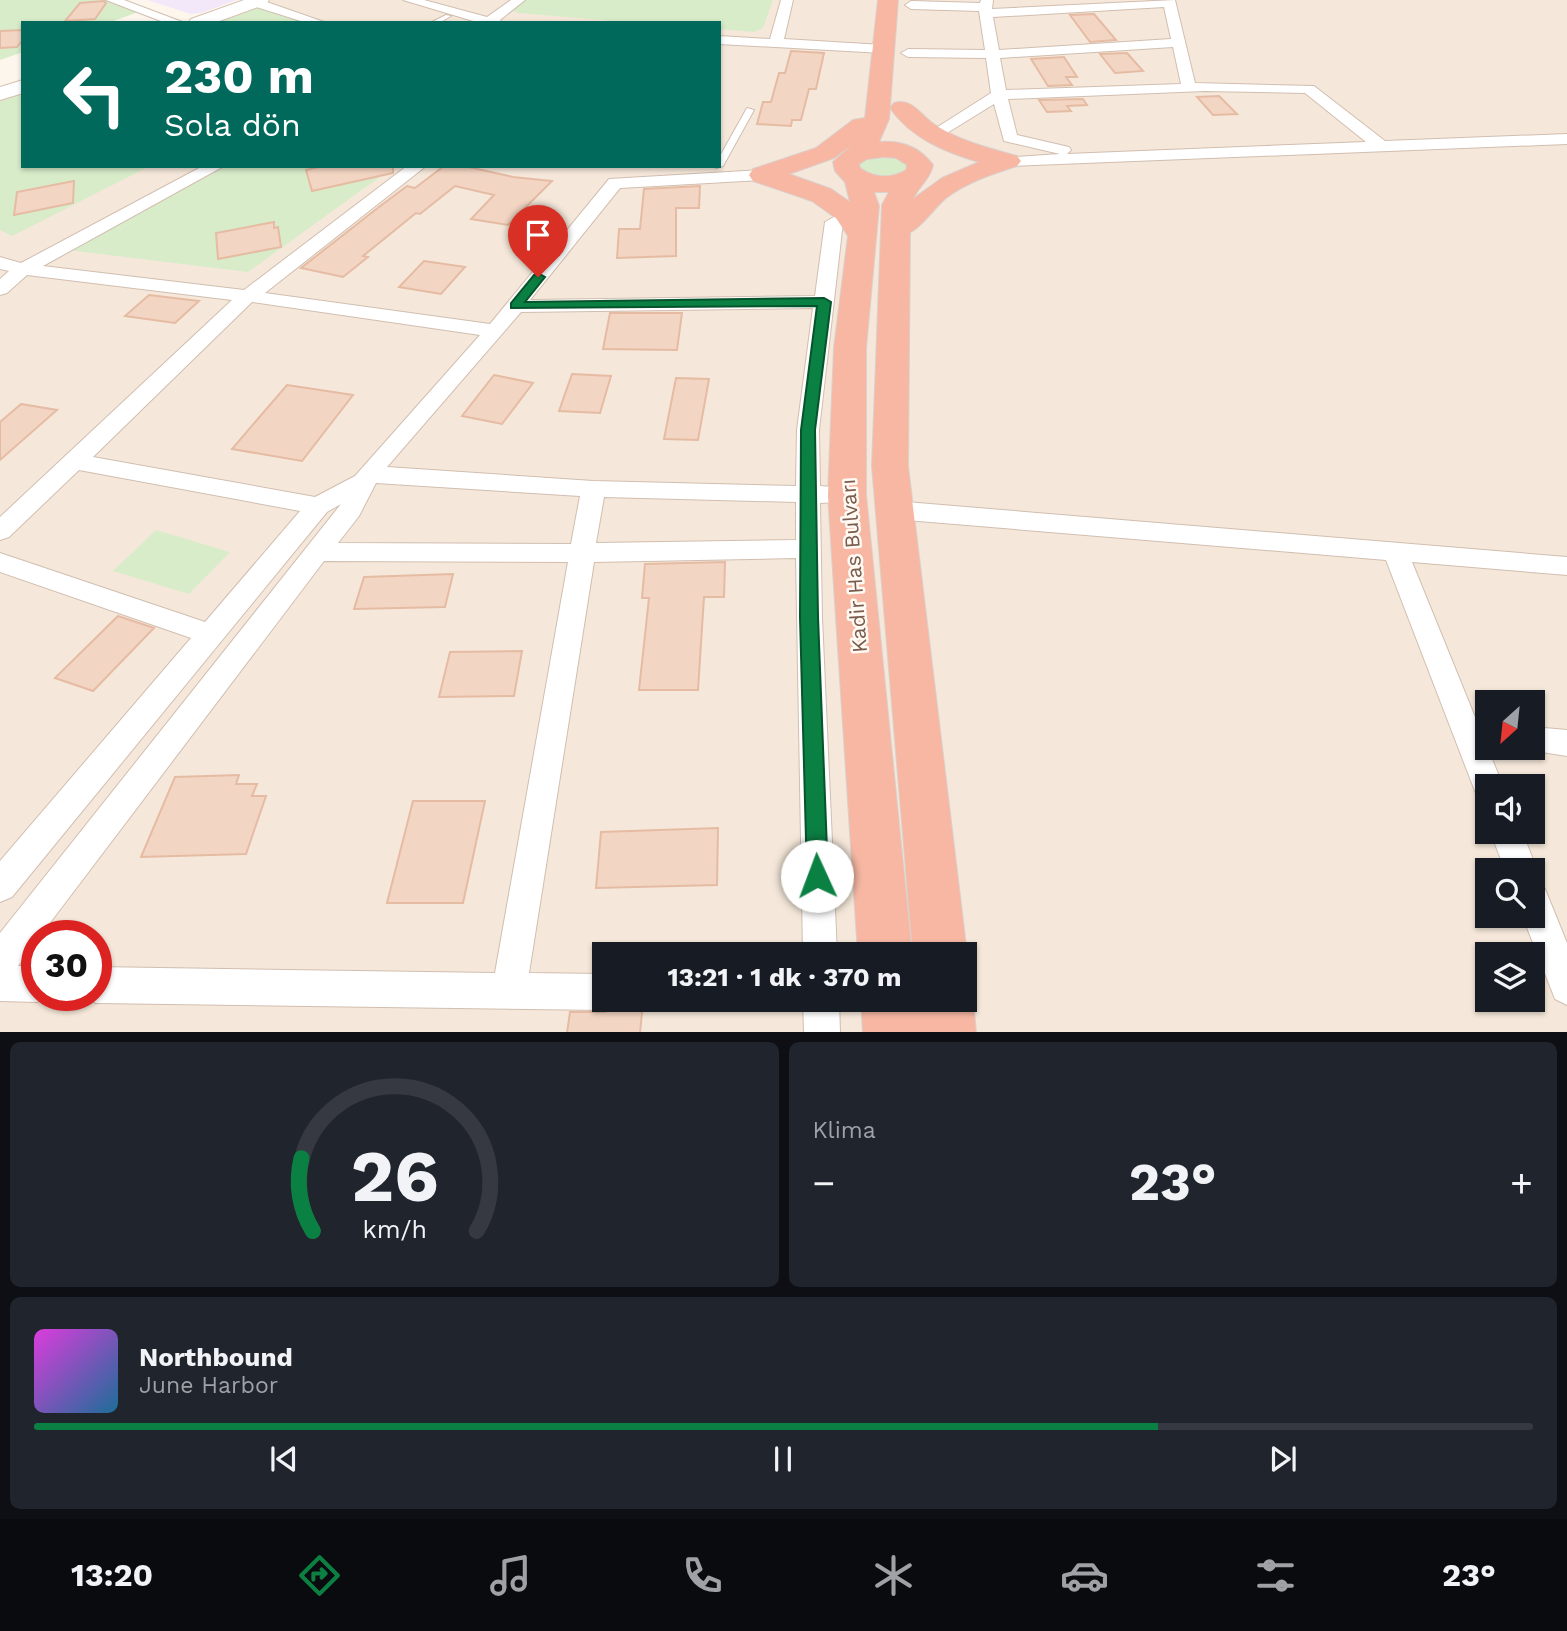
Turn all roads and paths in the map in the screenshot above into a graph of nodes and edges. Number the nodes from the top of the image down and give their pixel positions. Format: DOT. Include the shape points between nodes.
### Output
graph roads {
  1 [pos="112,0"];
  2 [pos="408,0"];
  3 [pos="519,0"];
  4 [pos="787,0"];
  5 [pos="888,0"];
  6 [pos="257,1"];
  7 [pos="1170,1"];
  8 [pos="911,3"];
  9 [pos="986,7"];
  10 [pos="448,16"];
  11 [pos="173,21"];
  12 [pos="202,21"];
  13 [pos="315,21"];
  14 [pos="437,21"];
  15 [pos="483,21"];
  16 [pos="488,21"];
  17 [pos="721,40"];
  18 [pos="776,43"];
  19 [pos="1179,43"];
  20 [pos="883,49"];
  21 [pos="908,53"];
  22 [pos="994,54"];
  23 [pos="21,87"];
  24 [pos="1189,88"];
  25 [pos="0,94"];
  26 [pos="999,95"];
  27 [pos="890,107"];
  28 [pos="750,110"];
  29 [pos="933,135"];
  30 [pos="1567,139"];
  31 [pos="1381,146"];
  32 [pos="1092,156"];
  33 [pos="1008,162"];
  34 [pos="721,163"];
  35 [pos="854,166"];
  36 [pos="911,167"];
  37 [pos="212,168"];
  38 [pos="415,168"];
  39 [pos="980,169"];
  40 [pos="717,170"];
  41 [pos="612,174"];
  42 [pos="762,175"];
  43 [pos="864,237"];
  44 [pos="0,262"];
  45 [pos="23,270"];
  46 [pos="0,289"];
  47 [pos="248,296"];
  48 [pos="515,306"];
  49 [pos="834,309"];
  50 [pos="495,331"];
  51 [pos="74,461"];
  52 [pos="365,478"];
  53 [pos="593,489"];
  54 [pos="828,494"];
  55 [pos="318,506"];
  56 [pos="894,510"];
  57 [pos="0,531"];
  58 [pos="809,549"];
  59 [pos="1395,551"];
  60 [pos="318,552"];
  61 [pos="583,553"];
  62 [pos="0,562"];
  63 [pos="1567,566"];
  64 [pos="209,634"];
  65 [pos="1475,731"];
  66 [pos="1545,741"];
  67 [pos="1567,743"];
  68 [pos="0,886"];
  69 [pos="1544,928"];
  70 [pos="820,942"];
  71 [pos="884,942"];
  72 [pos="939,942"];
  73 [pos="0,961"];
  74 [pos="0,983"];
  75 [pos="21,984"];
  76 [pos="112,985"];
  77 [pos="1567,987"];
  78 [pos="509,991"];
  79 [pos="592,992"];
  80 [pos="821,1012"];
  81 [pos="890,1012"];
  82 [pos="822,1032"];
  83 [pos="892,1032"];
  1 -- 11 [label="street"];
  2 -- 15 [label="street"];
  3 -- 16 [label="street"];
  4 -- 18 [label="street"];
  5 -- 20 [label="highway"];
  6 -- 12 [label="street"];
  6 -- 13 [label="street"];
  7 -- 9 [label="street"];
  7 -- 19 [label="street"];
  8 -- 9 [label="street"];
  8 -- 21 [label="highway"];
  9 -- 22 [label="street"];
  10 -- 14 [label="lane"];
  17 -- 18 [label="street"];
  18 -- 20 [label="street"];
  19 -- 22 [label="street"];
  19 -- 24 [label="street"];
  20 -- 27 [label="highway"];
  21 -- 22 [label="street"];
  21 -- 27 [label="highway"];
  22 -- 26 [label="street"];
  23 -- 25 [label="street"];
  24 -- 26 [label="street"];
  24 -- 31 [label="street" via="1309,89"];
  26 -- 29 [label="street"];
  26 -- 32 [label="street" via="1010,138"];
  27 -- 29 [label="highway"];
  27 -- 35 [label="highway"];
  27 -- 36 [label="highway"];
  27 -- 42 [label="highway" via="834,148"];
  28 -- 34 [label="lane"];
  29 -- 33 [label="highway"];
  30 -- 31 [label="street"];
  31 -- 32 [label="street"];
  32 -- 33 [label="street"];
  33 -- 36 [label="highway"];
  33 -- 39 [label="highway"];
  35 -- 36 [label="highway" via="882,184"];
  35 -- 36 [label="highway" via="884,149"];
  35 -- 42 [label="highway"];
  35 -- 43 [label="highway, Kadir Has Bulvarı" via="866,206"];
  36 -- 39 [label="highway"];
  36 -- 43 [label="highway, Kadir Has Bulvarı" via="896,205"];
  37 -- 45 [label="street"];
  38 -- 47 [label="street"];
  39 -- 43 [label="highway" via="947,184 919,207 904,228"];
  40 -- 41 [label="street"];
  40 -- 42 [label="street"];
  41 -- 48 [label="street"];
  42 -- 43 [label="highway" via="828,198 848,214"];
  43 -- 49 [label="highway, Kadir Has Bulvarı"];
  43 -- 56 [label="highway, Kadir Has Bulvarı"];
  44 -- 45 [label="street"];
  45 -- 46 [label="street"];
  45 -- 47 [label="street"];
  47 -- 50 [label="street"];
  47 -- 51 [label="street"];
  48 -- 49 [label="street"];
  48 -- 50 [label="street"];
  49 -- 54 [label="highway, Kadir Has Bulvarı" via="850,348"];
  50 -- 52 [label="street"];
  51 -- 55 [label="street"];
  51 -- 57 [label="street"];
  52 -- 53 [label="street"];
  52 -- 55 [label="street"];
  52 -- 60 [label="street" via="350,510"];
  53 -- 54 [label="street"];
  53 -- 61 [label="street"];
  54 -- 58 [label="street"];
  54 -- 71 [label="highway, Kadir Has Bulvarı"];
  55 -- 64 [label="street"];
  56 -- 59 [label="street"];
  56 -- 72 [label="highway, Kadir Has Bulvarı"];
  58 -- 61 [label="street"];
  58 -- 70 [label="street"];
  59 -- 63 [label="street"];
  59 -- 65 [label="street"];
  60 -- 61 [label="street"];
  60 -- 73 [label="street"];
  61 -- 78 [label="street"];
  62 -- 64 [label="street"];
  64 -- 68 [label="street"];
  66 -- 67 [label="street"];
  69 -- 77 [label="street"];
  74 -- 75 [label="street"];
  76 -- 78 [label="street"];
  78 -- 79 [label="street"];
  80 -- 82 [label="street"];
  81 -- 83 [label="highway"];
}
